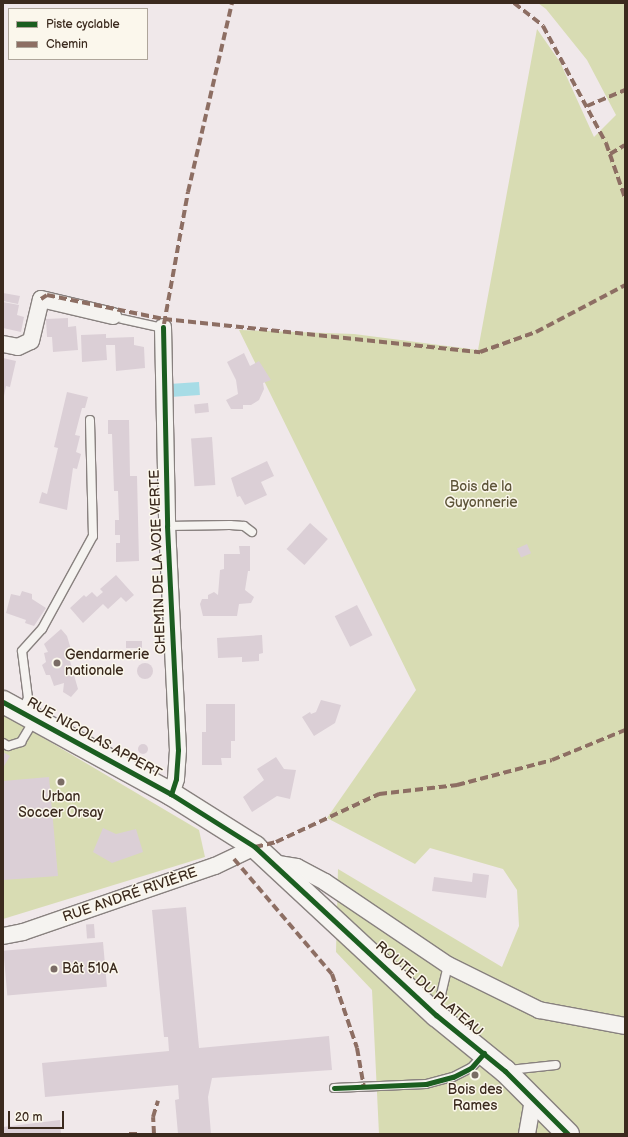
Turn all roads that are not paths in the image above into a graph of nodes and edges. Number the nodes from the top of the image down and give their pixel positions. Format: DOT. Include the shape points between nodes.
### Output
graph roads {
  1 [pos="118,318"];
  2 [pos="163,328"];
  3 [pos="3,344"];
  4 [pos="90,420"];
  5 [pos="167,526"];
  6 [pos="252,532"];
  7 [pos="3,702"];
  8 [pos="28,716"];
  9 [pos="3,743"];
  10 [pos="171,794"];
  11 [pos="255,847"];
  12 [pos="272,863"];
  13 [pos="3,936"];
  14 [pos="448,965"];
  15 [pos="436,1015"];
  16 [pos="625,1026"];
  17 [pos="484,1053"];
  18 [pos="556,1065"];
  19 [pos="504,1071"];
  20 [pos="334,1088"];
  21 [pos="533,1101"];
  22 [pos="527,1134"];
  23 [pos="568,1134"];
  1 -- 2 [label="lane"];
  1 -- 3 [label="street" via="41,299 31,341 18,347"];
  2 -- 5 [label="street, CHEMIN DE LA VOIE VERTE"];
  4 -- 8 [label="lane" via="93,536 42,629 22,651"];
  5 -- 6 [label="lane" via="230,524 244,526"];
  5 -- 10 [label="street, CHEMIN DE LA VOIE VERTE" via="178,750 176,779"];
  7 -- 8 [label="street, RUE NICOLAS APPERT"];
  8 -- 9 [label="lane" via="21,742 8,746"];
  8 -- 10 [label="street, RUE NICOLAS APPERT"];
  10 -- 11 [label="street, RUE NICOLAS APPERT"];
  11 -- 12 [label="street, RUE NICOLAS APPERT"];
  11 -- 13 [label="street, RUE ANDRÉ RIVIÈRE" via="215,866 23,932"];
  12 -- 14 [label="street" via="297,867 325,882"];
  12 -- 15 [label="street, ROUTE DU PLATEAU"];
  14 -- 15 [label="lane"];
  14 -- 16 [label="street" via="539,1010"];
  15 -- 17 [label="street, ROUTE DU PLATEAU"];
  17 -- 19 [label="street, ROUTE DU PLATEAU"];
  17 -- 20 [label="lane" via="471,1068 453,1077 426,1084"];
  18 -- 19 [label="lane"];
  19 -- 21 [label="street, ROUTE DU PLATEAU"];
  21 -- 22 [label="street"];
  21 -- 23 [label="street, ROUTE DU PLATEAU"];
}
